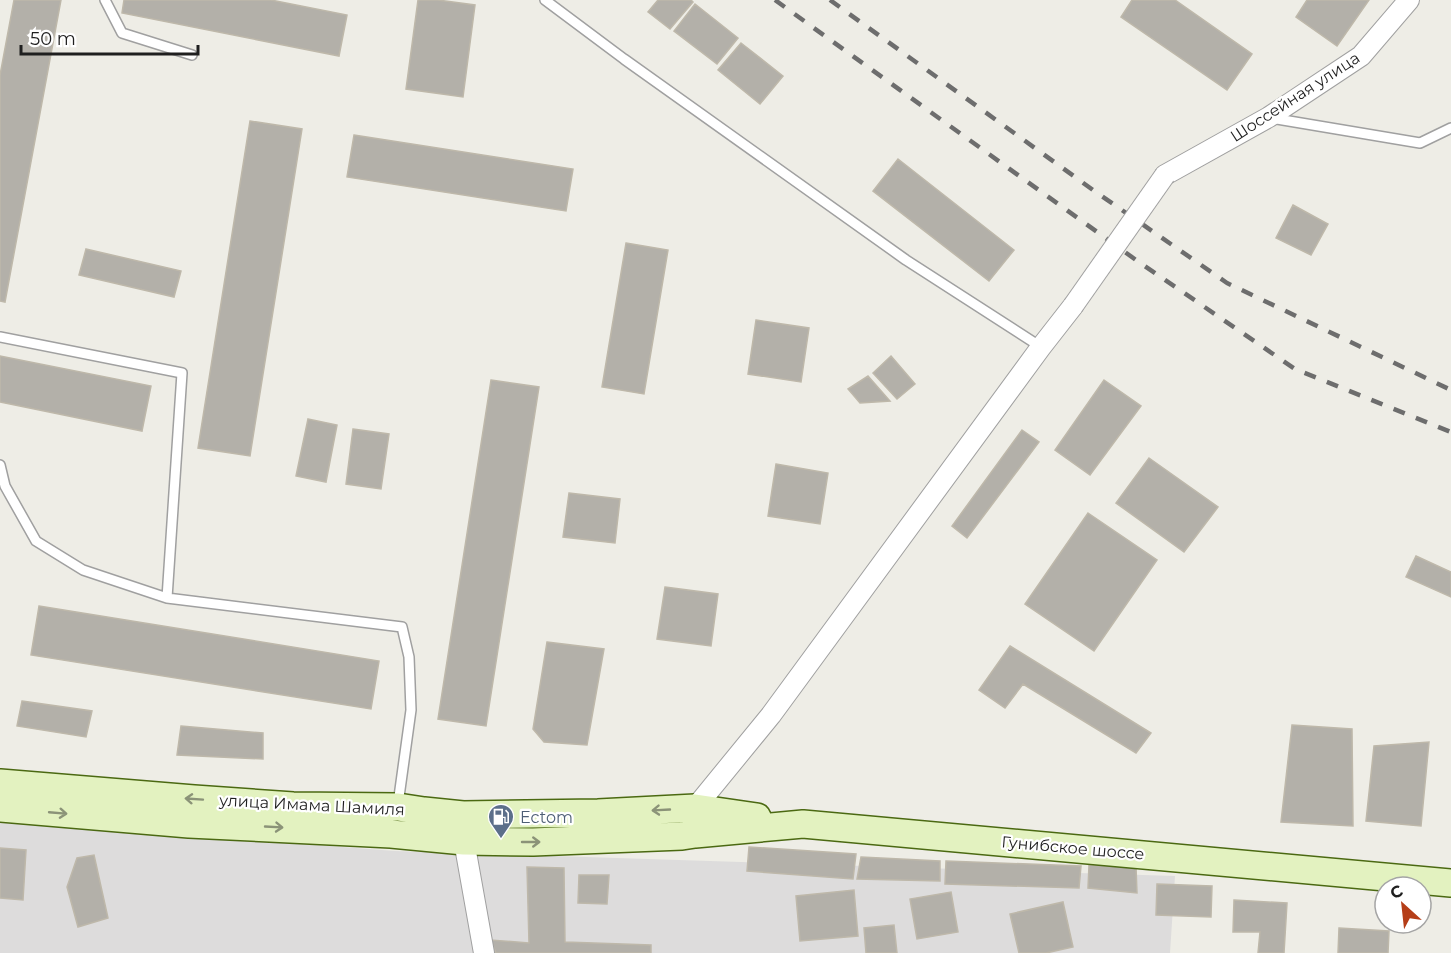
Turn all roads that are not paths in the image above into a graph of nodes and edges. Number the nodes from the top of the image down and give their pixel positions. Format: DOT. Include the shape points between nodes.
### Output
graph roads {
  1 [pos="105,0"];
  2 [pos="545,0"];
  3 [pos="1409,0"];
  4 [pos="192,55"];
  5 [pos="1269,117"];
  6 [pos="1451,128"];
  7 [pos="0,337"];
  8 [pos="1041,347"];
  9 [pos="0,465"];
  10 [pos="167,598"];
  11 [pos="0,783"];
  12 [pos="398,807"];
  13 [pos="0,808"];
  14 [pos="695,821"];
  15 [pos="464,828"];
  16 [pos="1451,883"];
  17 [pos="484,953"];
  1 -- 4 [label="lane" via="122,33"];
  2 -- 8 [label="lane" via="906,260"];
  3 -- 5 [label="street, Шоссейная улица" via="1361,56"];
  5 -- 6 [label="lane" via="1420,142"];
  5 -- 8 [label="street, Шоссейная улица, bridge" via="1166,175"];
  7 -- 10 [label="lane" via="182,373"];
  8 -- 14 [label="street"];
  9 -- 10 [label="lane" via="6,486 36,541 83,570"];
  10 -- 12 [label="lane" via="402,627 409,657 411,710"];
  12 -- 11 [label="main road, улица Имама Шамиля, one-way" via="293,806"];
  12 -- 15 [label="main road, улица Имама Шамиля" via="424,811"];
  13 -- 15 [label="main road, улица Имама Шамиля, one-way" via="189,824 402,835"];
  14 -- 15 [label="main road, улица Имама Шамиля" via="682,837 544,842"];
  14 -- 16 [label="main road, Гунибское шоссе" via="803,824"];
  15 -- 17 [label="street"];
}
